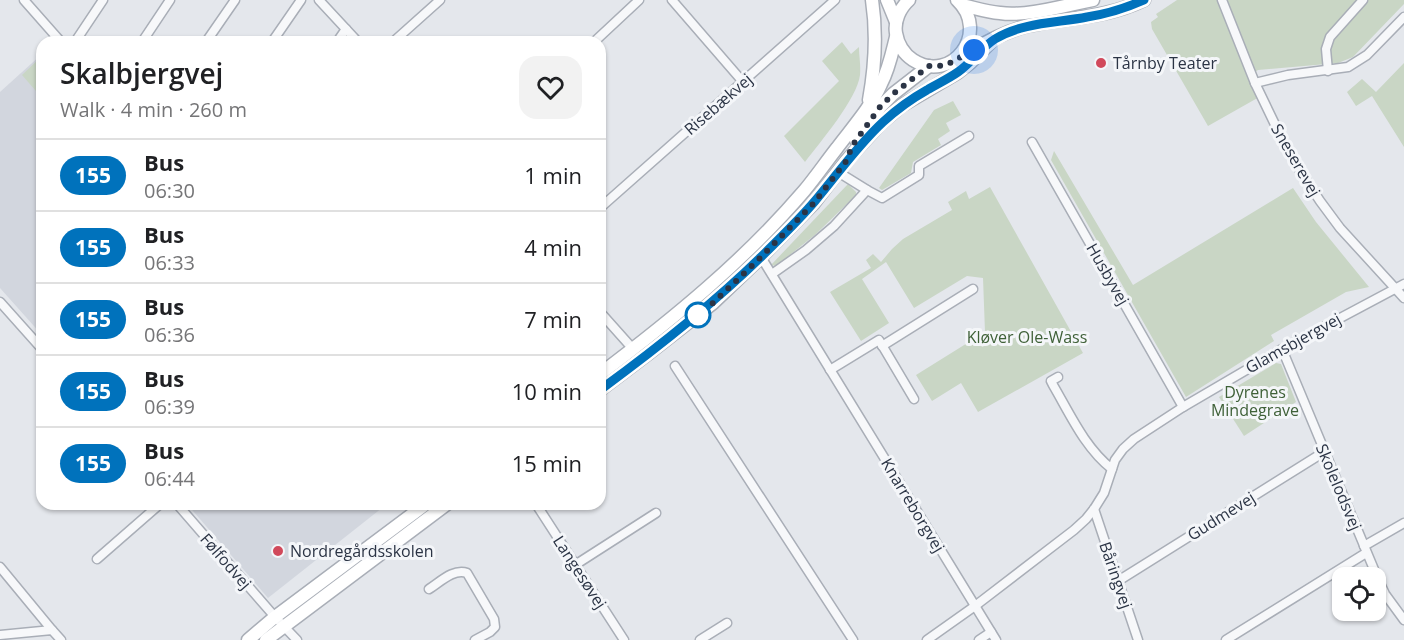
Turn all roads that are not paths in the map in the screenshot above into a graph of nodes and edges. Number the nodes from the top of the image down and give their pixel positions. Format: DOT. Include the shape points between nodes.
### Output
graph roads {
  1 [pos="24,0"];
  2 [pos="38,0"];
  3 [pos="103,0"];
  4 [pos="170,0"];
  5 [pos="235,0"];
  6 [pos="300,0"];
  7 [pos="319,0"];
  8 [pos="440,0"];
  9 [pos="639,0"];
  10 [pos="672,0"];
  11 [pos="835,0"];
  12 [pos="872,0"];
  13 [pos="887,0"];
  14 [pos="909,0"];
  15 [pos="1093,0"];
  16 [pos="1144,0"];
  17 [pos="1222,0"];
  18 [pos="1363,0"];
  19 [pos="960,3"];
  20 [pos="32,9"];
  21 [pos="1404,17"];
  22 [pos="896,22"];
  23 [pos="346,29"];
  24 [pos="56,36"];
  25 [pos="79,36"];
  26 [pos="146,36"];
  27 [pos="210,36"];
  28 [pos="276,36"];
  29 [pos="341,36"];
  30 [pos="352,36"];
  31 [pos="400,36"];
  32 [pos="600,36"];
  33 [pos="896,37"];
  34 [pos="993,40"];
  35 [pos="956,59"];
  36 [pos="929,66"];
  37 [pos="1328,71"];
  38 [pos="743,82"];
  39 [pos="1255,83"];
  40 [pos="868,106"];
  41 [pos="969,136"];
  42 [pos="1032,142"];
  43 [pos="847,160"];
  44 [pos="838,172"];
  45 [pos="867,190"];
  46 [pos="606,203"];
  47 [pos="761,257"];
  48 [pos="772,274"];
  49 [pos="1404,284"];
  50 [pos="1395,288"];
  51 [pos="973,290"];
  52 [pos="1404,298"];
  53 [pos="0,302"];
  54 [pos="606,319"];
  55 [pos="36,342"];
  56 [pos="882,346"];
  57 [pos="633,349"];
  58 [pos="1282,349"];
  59 [pos="675,366"];
  60 [pos="606,369"];
  61 [pos="830,370"];
  62 [pos="1058,377"];
  63 [pos="606,385"];
  64 [pos="915,399"];
  65 [pos="1183,407"];
  66 [pos="1324,452"];
  67 [pos="1112,469"];
  68 [pos="1094,509"];
  69 [pos="153,510"];
  70 [pos="182,510"];
  71 [pos="419,510"];
  72 [pos="439,510"];
  73 [pos="540,510"];
  74 [pos="656,513"];
  75 [pos="1404,523"];
  76 [pos="1365,550"];
  77 [pos="97,559"];
  78 [pos="575,565"];
  79 [pos="0,567"];
  80 [pos="1118,581"];
  81 [pos="429,589"];
  82 [pos="975,606"];
  83 [pos="1404,620"];
  84 [pos="280,622"];
  85 [pos="727,623"];
  86 [pos="52,630"];
  87 [pos="0,635"];
  88 [pos="994,636"];
  89 [pos="61,640"];
  90 [pos="248,640"];
  91 [pos="266,640"];
  92 [pos="297,640"];
  93 [pos="476,640"];
  94 [pos="624,640"];
  95 [pos="700,640"];
  96 [pos="853,640"];
  97 [pos="927,640"];
  98 [pos="979,640"];
  99 [pos="1138,640"];
  100 [pos="1226,640"];
  1 -- 20 [label="street"];
  2 -- 20 [label="street"];
  3 -- 25 [label="street"];
  4 -- 26 [label="street"];
  5 -- 27 [label="street"];
  6 -- 28 [label="street"];
  7 -- 23 [label="street"];
  8 -- 31 [label="street"];
  9 -- 32 [label="street"];
  10 -- 38 [label="street"];
  11 -- 38 [label="street, Risebækvej"];
  12 -- 40 [label="street" via="875,52"];
  13 -- 22 [label="street"];
  14 -- 22 [label="street"];
  15 -- 19 [label="street" via="1002,14"];
  16 -- 34 [label="street" via="1088,17 1026,26"];
  17 -- 39 [label="street, Sneserevej"];
  18 -- 37 [label="street" via="1330,38 1326,49"];
  19 -- 35 [label="street" via="971,27 964,50"];
  20 -- 24 [label="street"];
  21 -- 37 [label="street" via="1367,56 1348,68"];
  22 -- 33 [label="street"];
  23 -- 29 [label="street"];
  23 -- 30 [label="street"];
  33 -- 36 [label="street" via="908,57"];
  33 -- 40 [label="street" via="881,86"];
  34 -- 35 [label="street"];
  34 -- 43 [label="street" via="957,73 901,106"];
  35 -- 36 [label="street"];
  36 -- 43 [label="street" via="880,107 852,146"];
  37 -- 39 [label="street"];
  38 -- 46 [label="street, Risebækvej"];
  39 -- 50 [label="street, Sneserevej" via="1282,139 1320,201"];
  40 -- 57 [label="street" via="804,190 758,240 710,286"];
  41 -- 45 [label="street" via="919,166 920,175 882,198"];
  42 -- 65 [label="street, Husbyvej"];
  43 -- 44 [label="street"];
  44 -- 45 [label="street"];
  44 -- 47 [label="street" via="814,203"];
  45 -- 48 [label="street" via="834,226"];
  47 -- 48 [label="street, Knarreborgvej"];
  47 -- 63 [label="street" via="713,303"];
  48 -- 61 [label="street, Knarreborgvej"];
  49 -- 50 [label="street, Glamsbjergvej"];
  50 -- 52 [label="street, Sneserevej"];
  50 -- 58 [label="street, Glamsbjergvej"];
  51 -- 56 [label="street"];
  53 -- 55 [label="street"];
  54 -- 57 [label="street"];
  56 -- 61 [label="street" via="879,340"];
  56 -- 64 [label="street"];
  57 -- 60 [label="street"];
  58 -- 65 [label="street, Glamsbjergvej"];
  58 -- 66 [label="street, Skolelodsvej"];
  59 -- 96 [label="street"];
  61 -- 82 [label="street, Knarreborgvej"];
  62 -- 67 [label="street" via="1051,381 1066,408 1091,448"];
  65 -- 67 [label="street, Glamsbjergvej" via="1134,439"];
  66 -- 76 [label="street, Skolelodsvej"];
  66 -- 80 [label="street, Gudmevej"];
  67 -- 68 [label="street, Glamsbjergvej"];
  68 -- 80 [label="street, Båringvej"];
  68 -- 82 [label="street, Glamsbjergvej" via="1074,530"];
  69 -- 77 [label="street"];
  70 -- 84 [label="street, Følfodvej"];
  71 -- 84 [label="street"];
  72 -- 84 [label="street"];
  73 -- 78 [label="street, Langesøvej"];
  74 -- 78 [label="street"];
  75 -- 76 [label="street"];
  76 -- 83 [label="street, Skolelodsvej" via="1385,594"];
  76 -- 100 [label="street"];
  78 -- 94 [label="street, Langesøvej"];
  79 -- 86 [label="street"];
  80 -- 99 [label="street, Båringvej"];
  81 -- 93 [label="street" via="457,571 467,573 494,619 495,627"];
  82 -- 88 [label="street, Knarreborgvej"];
  82 -- 97 [label="street, Glamsbjergvej"];
  84 -- 90 [label="street"];
  84 -- 91 [label="street"];
  84 -- 92 [label="street, Følfodvej"];
  85 -- 95 [label="street"];
  86 -- 87 [label="street"];
  86 -- 89 [label="street"];
  88 -- 98 [label="street"];
}
